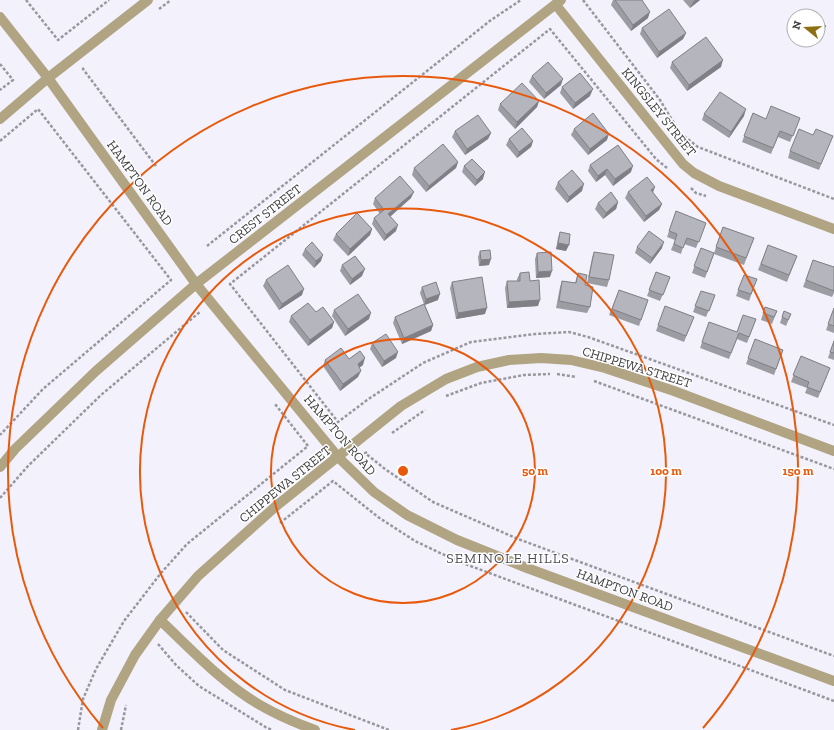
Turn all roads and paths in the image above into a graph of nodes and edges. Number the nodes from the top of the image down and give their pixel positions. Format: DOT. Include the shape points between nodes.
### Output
graph roads {
  1 [pos="26,0"];
  2 [pos="109,0"];
  3 [pos="148,0"];
  4 [pos="171,0"];
  5 [pos="521,0"];
  6 [pos="583,0"];
  7 [pos="559,2"];
  8 [pos="158,10"];
  9 [pos="0,17"];
  10 [pos="550,29"];
  11 [pos="0,64"];
  12 [pos="89,64"];
  13 [pos="48,78"];
  14 [pos="0,90"];
  15 [pos="0,119"];
  16 [pos="0,141"];
  17 [pos="156,166"];
  18 [pos="834,199"];
  19 [pos="834,228"];
  20 [pos="207,246"];
  21 [pos="196,284"];
  22 [pos="205,316"];
  23 [pos="578,377"];
  24 [pos="592,381"];
  25 [pos="441,398"];
  26 [pos="274,403"];
  27 [pos="429,407"];
  28 [pos="834,425"];
  29 [pos="0,435"];
  30 [pos="388,436"];
  31 [pos="371,449"];
  32 [pos="834,451"];
  33 [pos="338,457"];
  34 [pos="0,467"];
  35 [pos="834,469"];
  36 [pos="0,498"];
  37 [pos="277,525"];
  38 [pos="187,610"];
  39 [pos="160,620"];
  40 [pos="158,644"];
  41 [pos="834,656"];
  42 [pos="834,681"];
  43 [pos="834,701"];
  44 [pos="78,730"];
  45 [pos="102,730"];
  46 [pos="273,730"];
  47 [pos="315,730"];
  48 [pos="388,730"];
  1 -- 2 [label="path" via="58,40"];
  3 -- 13 [label="street"];
  4 -- 8 [label="path"];
  5 -- 20 [label="path" via="491,20"];
  6 -- 18 [label="path" via="660,100 680,133 698,147"];
  7 -- 19 [label="street, KINGSLEY STREET" via="683,164 694,173 720,186"];
  7 -- 21 [label="street, CREST STREET"];
  9 -- 13 [label="street, HAMPTON ROAD"];
  10 -- 28 [label="path" via="230,284 338,422 423,363 471,342 569,332"];
  11 -- 14 [label="path" via="12,80"];
  12 -- 17 [label="path" via="83,69"];
  13 -- 15 [label="street"];
  13 -- 21 [label="street, HAMPTON ROAD"];
  16 -- 29 [label="path" via="38,109 171,280 43,389"];
  21 -- 33 [label="street, HAMPTON ROAD"];
  21 -- 34 [label="street, CREST STREET" via="96,371 15,449"];
  22 -- 36 [label="path" via="200,310 101,395 28,466"];
  23 -- 25 [label="path" via="524,375 481,383"];
  24 -- 35 [label="path"];
  26 -- 44 [label="path" via="308,446 187,544 161,573 124,621 96,669 83,699"];
  27 -- 30 [label="path"];
  31 -- 41 [label="path" via="365,453 433,502 518,539"];
  32 -- 33 [label="street, CHIPPEWA STREET" via="605,368 571,360 541,358 509,360 477,367 446,379 401,406"];
  33 -- 39 [label="street, CHIPPEWA STREET" via="232,544 198,576"];
  33 -- 42 [label="street, HAMPTON ROAD" via="374,492 406,515 457,540"];
  37 -- 43 [label="path" via="333,481 378,517 414,541 457,561"];
  38 -- 48 [label="path" via="186,612 223,650 285,690"];
  39 -- 45 [label="street, CHIPPEWA STREET" via="122,678 111,700"];
  39 -- 47 [label="street" via="223,678 258,704"];
  40 -- 46 [label="path" via="176,665 200,686"];
}
